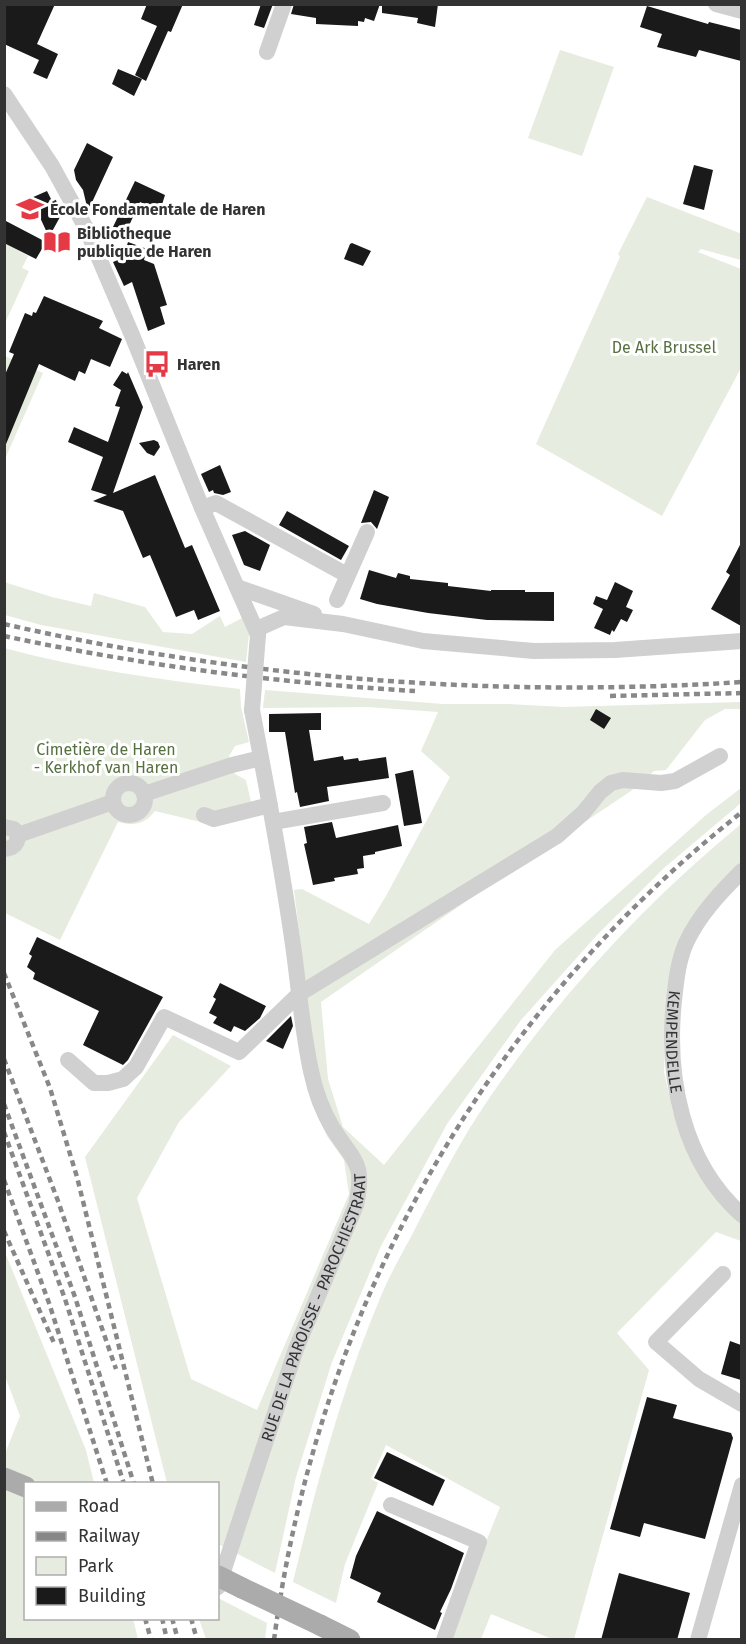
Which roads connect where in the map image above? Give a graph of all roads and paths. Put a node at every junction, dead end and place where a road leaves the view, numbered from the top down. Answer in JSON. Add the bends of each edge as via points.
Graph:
{"nodes":[{"id":1,"x":284,"y":4,"type":"edge"},
{"id":2,"x":716,"y":4,"type":"edge"},
{"id":3,"x":741,"y":11,"type":"edge"},
{"id":4,"x":267,"y":52,"type":"dead end"},
{"id":5,"x":4,"y":94,"type":"edge"},
{"id":6,"x":202,"y":508,"type":"junction"},
{"id":7,"x":367,"y":532,"type":"dead end"},
{"id":8,"x":347,"y":575,"type":"junction"},
{"id":9,"x":237,"y":588,"type":"junction"},
{"id":10,"x":337,"y":600,"type":"dead end"},
{"id":11,"x":343,"y":624,"type":"junction"},
{"id":12,"x":258,"y":632,"type":"junction"},
{"id":13,"x":741,"y":641,"type":"edge"},
{"id":14,"x":720,"y":756,"type":"dead end"},
{"id":15,"x":261,"y":758,"type":"junction"},
{"id":16,"x":383,"y":803,"type":"dead end"},
{"id":17,"x":270,"y":805,"type":"junction"},
{"id":18,"x":204,"y":815,"type":"dead end"},
{"id":19,"x":273,"y":822,"type":"junction"},
{"id":20,"x":11,"y":831,"type":"edge"},
{"id":21,"x":4,"y":849,"type":"edge"},
{"id":22,"x":741,"y":871,"type":"edge"},
{"id":23,"x":299,"y":994,"type":"junction"},
{"id":24,"x":68,"y":1060,"type":"dead end"},
{"id":25,"x":741,"y":1215,"type":"edge"},
{"id":26,"x":723,"y":1274,"type":"dead end"},
{"id":27,"x":741,"y":1404,"type":"edge"},
{"id":28,"x":4,"y":1478,"type":"edge"},
{"id":29,"x":741,"y":1485,"type":"edge"},
{"id":30,"x":24,"y":1486,"type":"edge"},
{"id":31,"x":391,"y":1505,"type":"dead end"},
{"id":32,"x":222,"y":1571,"type":"edge"},
{"id":33,"x":350,"y":1640,"type":"edge"},
{"id":34,"x":444,"y":1640,"type":"edge"},
{"id":35,"x":698,"y":1640,"type":"edge"}],
"edges":[{"from":1,"to":4,"type":"street"},
{"from":2,"to":3,"type":"street"},
{"from":5,"to":6,"type":"street","via":[[52,166],[86,228]]},
{"from":6,"to":8,"type":"street","via":[[216,502]]},
{"from":6,"to":9,"type":"street"},
{"from":7,"to":8,"type":"street"},
{"from":8,"to":10,"type":"street"},
{"from":9,"to":11,"type":"street"},
{"from":9,"to":12,"type":"street"},
{"from":11,"to":12,"type":"street","via":[[284,617]]},
{"from":11,"to":13,"type":"street","via":[[423,640],[534,651]]},
{"from":12,"to":15,"type":"street","name":"RUE DE LA PAROISSE - PAROCHIESTRAAT","bridge":true,"via":[[252,710]]},
{"from":14,"to":23,"type":"street","via":[[675,781],[611,783],[557,836]]},
{"from":15,"to":17,"type":"street","name":"RUE DE LA PAROISSE - PAROCHIESTRAAT"},
{"from":15,"to":20,"type":"street","via":[[144,794],[142,809],[135,814],[119,811],[113,802]]},
{"from":16,"to":19,"type":"street"},
{"from":17,"to":18,"type":"street","via":[[214,819]]},
{"from":17,"to":19,"type":"street","name":"RUE DE LA PAROISSE - PAROCHIESTRAAT"},
{"from":19,"to":23,"type":"street","name":"RUE DE LA PAROISSE - PAROCHIESTRAAT"},
{"from":20,"to":21,"type":"street","via":[[17,844]]},
{"from":22,"to":25,"type":"street","name":"KEMPENDELLE","via":[[716,896],[686,944],[671,1033],[676,1089],[686,1127],[704,1167]]},
{"from":23,"to":24,"type":"street","via":[[239,1052],[164,1017],[136,1067],[123,1079],[94,1083]]},
{"from":23,"to":32,"type":"street","name":"RUE DE LA PAROISSE - PAROCHIESTRAAT","via":[[311,1072],[321,1105],[353,1156],[360,1188],[296,1349]]},
{"from":26,"to":27,"type":"street","via":[[656,1342],[699,1378]]},
{"from":28,"to":30,"type":"main road"},
{"from":29,"to":35,"type":"street"},
{"from":31,"to":34,"type":"street","via":[[479,1542]]},
{"from":32,"to":33,"type":"main road","bridge":true,"via":[[242,1588]]}]}
